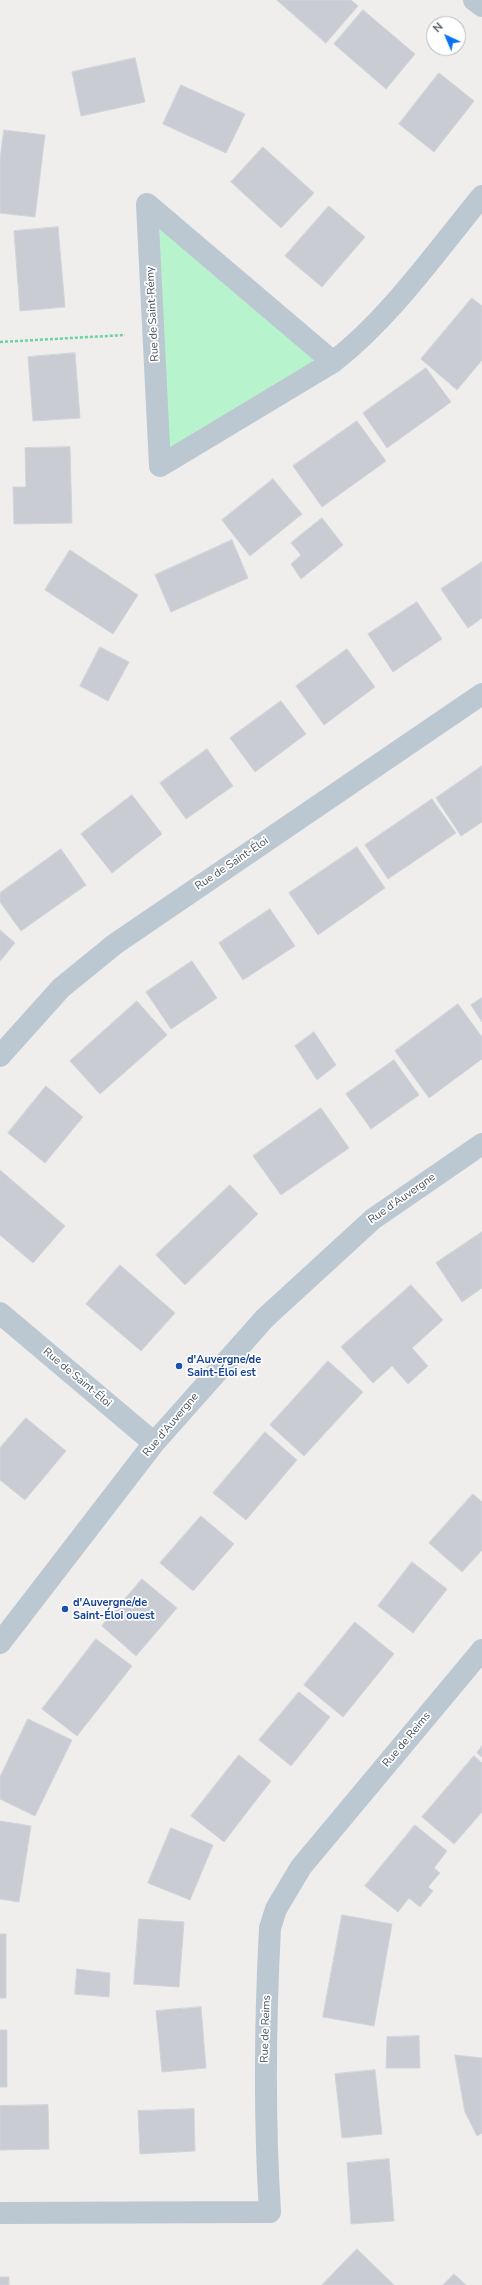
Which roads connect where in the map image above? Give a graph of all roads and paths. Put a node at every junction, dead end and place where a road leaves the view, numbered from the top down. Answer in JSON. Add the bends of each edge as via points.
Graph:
{"nodes":[{"id":1,"x":474,"y":0,"type":"edge"},
{"id":2,"x":482,"y":6,"type":"edge"},
{"id":3,"x":482,"y":196,"type":"edge"},
{"id":4,"x":154,"y":334,"type":"junction"},
{"id":5,"x":0,"y":342,"type":"edge"},
{"id":6,"x":333,"y":362,"type":"junction"},
{"id":7,"x":482,"y":694,"type":"edge"},
{"id":8,"x":0,"y":1056,"type":"edge"},
{"id":9,"x":482,"y":1144,"type":"edge"},
{"id":10,"x":0,"y":1312,"type":"edge"},
{"id":11,"x":154,"y":1444,"type":"junction"},
{"id":12,"x":0,"y":1643,"type":"edge"},
{"id":13,"x":482,"y":1650,"type":"edge"},
{"id":14,"x":0,"y":2213,"type":"edge"}],
"edges":[{"from":1,"to":2,"type":"street"},
{"from":3,"to":6,"type":"street","name":"Rue de Saint-Rémy","via":[[372,330]]},
{"from":4,"to":5,"type":"path"},
{"from":4,"to":6,"type":"street","name":"Rue de Saint-Rémy","via":[[160,466]]},
{"from":4,"to":6,"type":"street","name":"Rue de Saint-Rémy","via":[[147,204]]},
{"from":7,"to":8,"type":"street","name":"Rue de Saint-Éloi","via":[[115,944],[61,988]]},
{"from":9,"to":11,"type":"street","name":"Rue d'Auvergne","via":[[373,1219],[301,1283],[265,1318]]},
{"from":10,"to":11,"type":"street","name":"Rue de Saint-Éloi"},
{"from":11,"to":12,"type":"street","name":"Rue d'Auvergne"},
{"from":13,"to":14,"type":"street","name":"Rue de Reims","via":[[301,1867],[276,1909],[270,1928],[265,2052],[265,2133],[270,2212]]}]}
